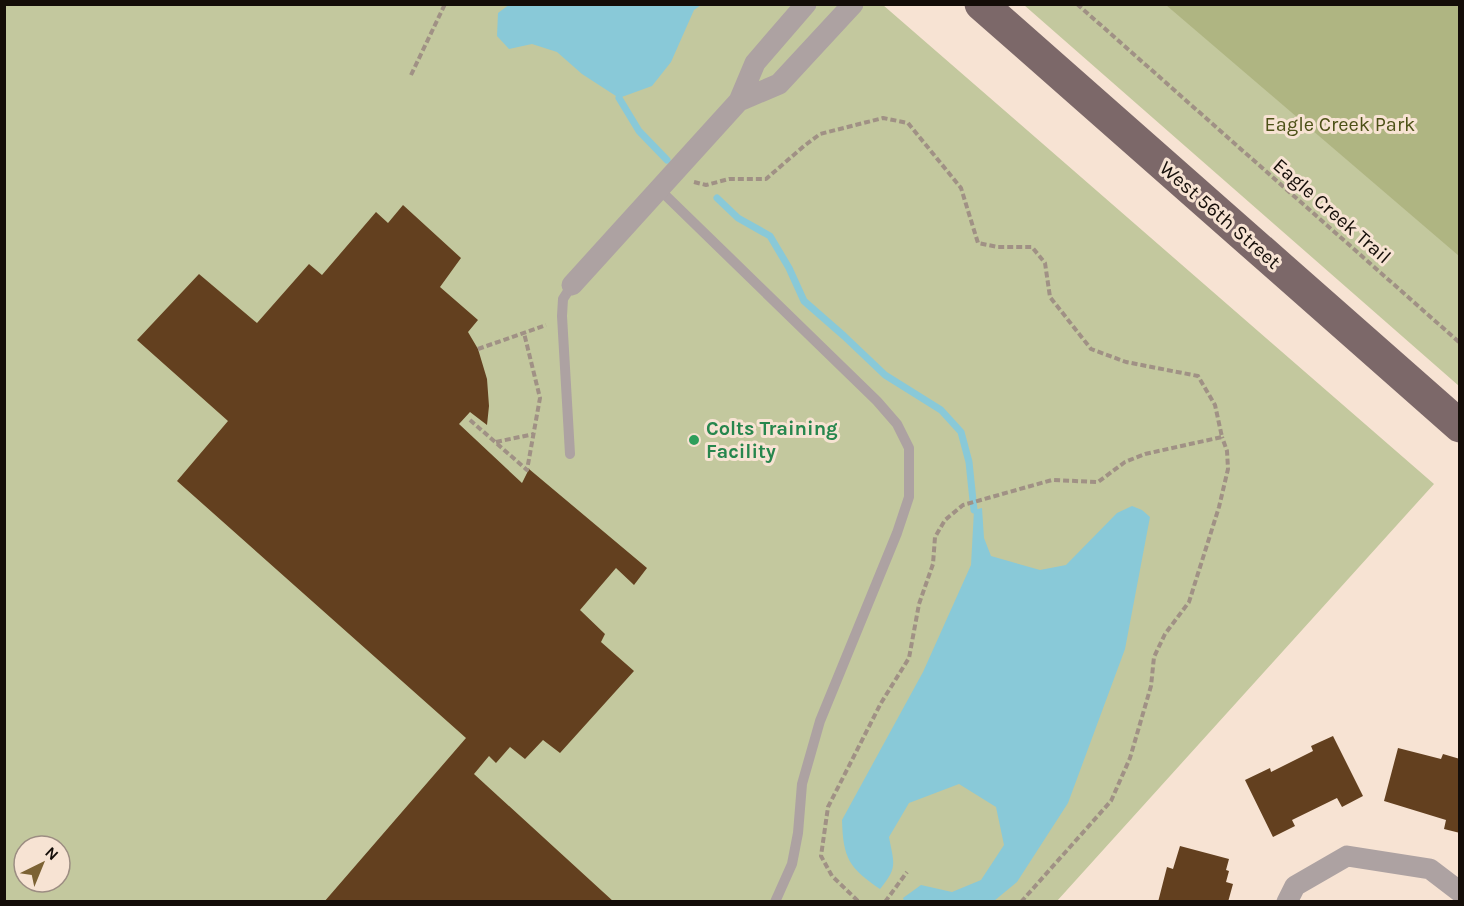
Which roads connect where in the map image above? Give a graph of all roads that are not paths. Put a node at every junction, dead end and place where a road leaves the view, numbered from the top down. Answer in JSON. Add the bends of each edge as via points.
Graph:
{"nodes":[{"id":1,"x":806,"y":4,"type":"edge"},
{"id":2,"x":853,"y":4,"type":"edge"},
{"id":3,"x":981,"y":4,"type":"edge"},
{"id":4,"x":739,"y":101,"type":"junction"},
{"id":5,"x":664,"y":183,"type":"junction"},
{"id":6,"x":572,"y":285,"type":"joint"},
{"id":7,"x":1460,"y":426,"type":"edge"},
{"id":8,"x":570,"y":454,"type":"dead end"},
{"id":9,"x":1460,"y":892,"type":"edge"},
{"id":10,"x":775,"y":902,"type":"edge"},
{"id":11,"x":1287,"y":902,"type":"edge"}],
"edges":[{"from":1,"to":4,"type":"street","via":[[755,63]]},
{"from":2,"to":4,"type":"street","via":[[779,84]]},
{"from":3,"to":7,"type":"main road","name":"West 56th Street"},
{"from":4,"to":5,"type":"street"},
{"from":5,"to":6,"type":"street"},
{"from":5,"to":10,"type":"lane","via":[[877,401],[897,424],[909,448],[909,497],[820,721],[802,784],[792,864]]},
{"from":6,"to":8,"type":"lane","via":[[564,299],[562,316]]},
{"from":9,"to":11,"type":"street","via":[[1430,869],[1347,856],[1295,886]]}]}
